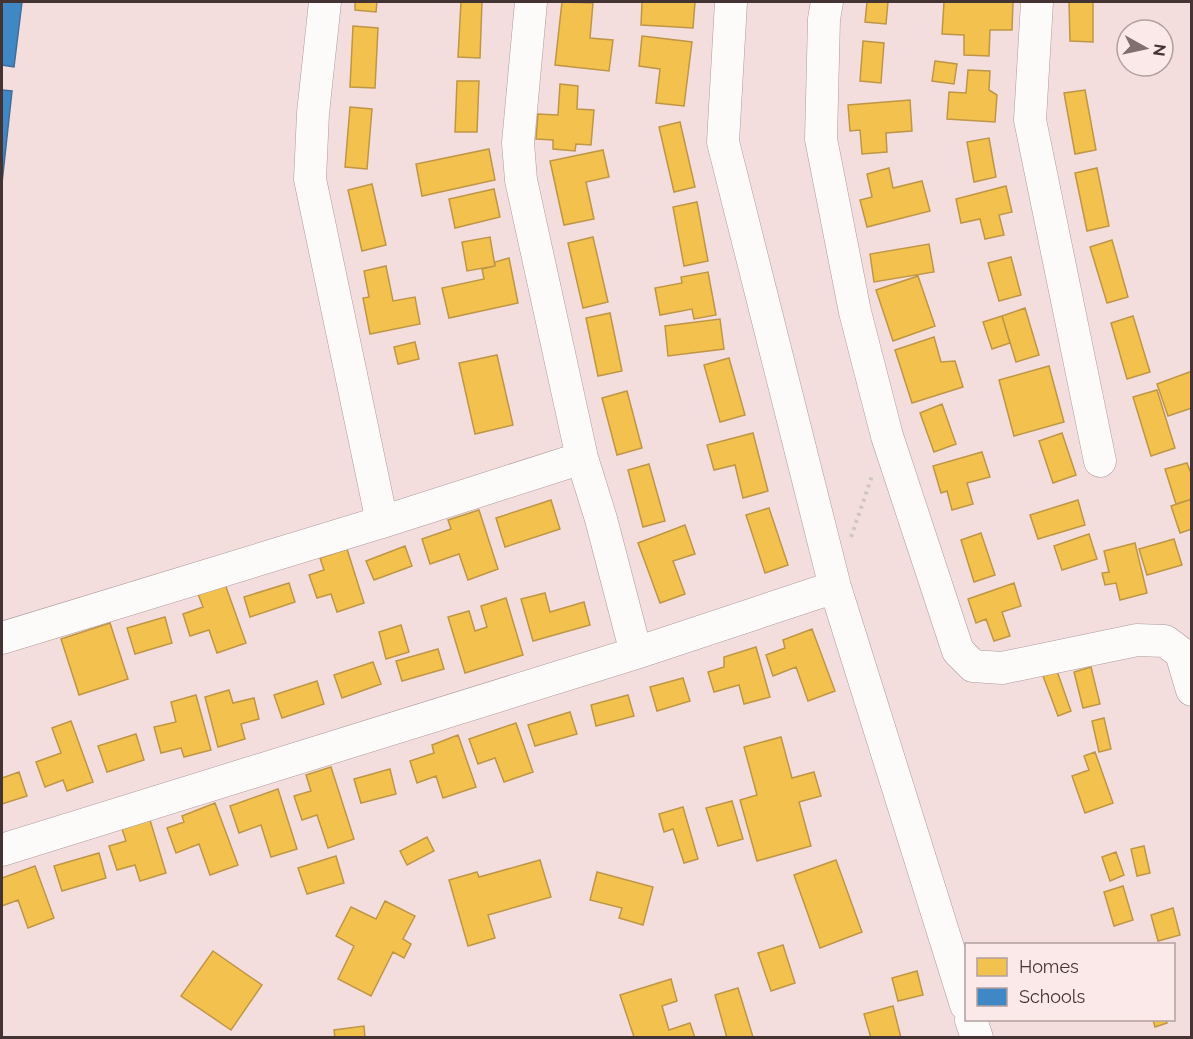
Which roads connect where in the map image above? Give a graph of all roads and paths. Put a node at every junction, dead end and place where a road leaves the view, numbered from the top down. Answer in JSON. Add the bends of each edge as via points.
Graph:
{"nodes":[{"id":1,"x":325,"y":2,"type":"edge"},
{"id":2,"x":531,"y":2,"type":"edge"},
{"id":3,"x":731,"y":2,"type":"edge"},
{"id":4,"x":827,"y":2,"type":"edge"},
{"id":5,"x":1037,"y":2,"type":"edge"},
{"id":6,"x":887,"y":436,"type":"junction"},
{"id":7,"x":582,"y":458,"type":"junction"},
{"id":8,"x":1100,"y":460,"type":"dead end"},
{"id":9,"x":382,"y":522,"type":"junction"},
{"id":10,"x":848,"y":546,"type":"dead end"},
{"id":11,"x":835,"y":587,"type":"junction"},
{"id":12,"x":2,"y":638,"type":"edge"},
{"id":13,"x":636,"y":653,"type":"junction"},
{"id":14,"x":1191,"y":690,"type":"edge"},
{"id":15,"x":2,"y":850,"type":"edge"},
{"id":16,"x":965,"y":1002,"type":"edge"},
{"id":17,"x":971,"y":1021,"type":"edge"},
{"id":18,"x":977,"y":1038,"type":"edge"}],
"edges":[{"from":1,"to":9,"type":"street","via":[[310,179]]},
{"from":2,"to":7,"type":"street","via":[[518,143],[521,180]]},
{"from":3,"to":11,"type":"street","via":[[723,142]]},
{"from":4,"to":6,"type":"street","via":[[822,139],[855,312]]},
{"from":5,"to":8,"type":"street","via":[[1030,120]]},
{"from":6,"to":10,"type":"path"},
{"from":6,"to":14,"type":"street","via":[[957,651],[973,666],[1002,668],[1137,640],[1165,641],[1180,653]]},
{"from":7,"to":9,"type":"street"},
{"from":7,"to":13,"type":"street"},
{"from":9,"to":12,"type":"street"},
{"from":11,"to":13,"type":"street"},
{"from":11,"to":16,"type":"street"},
{"from":13,"to":15,"type":"street"},
{"from":17,"to":18,"type":"street"}]}
